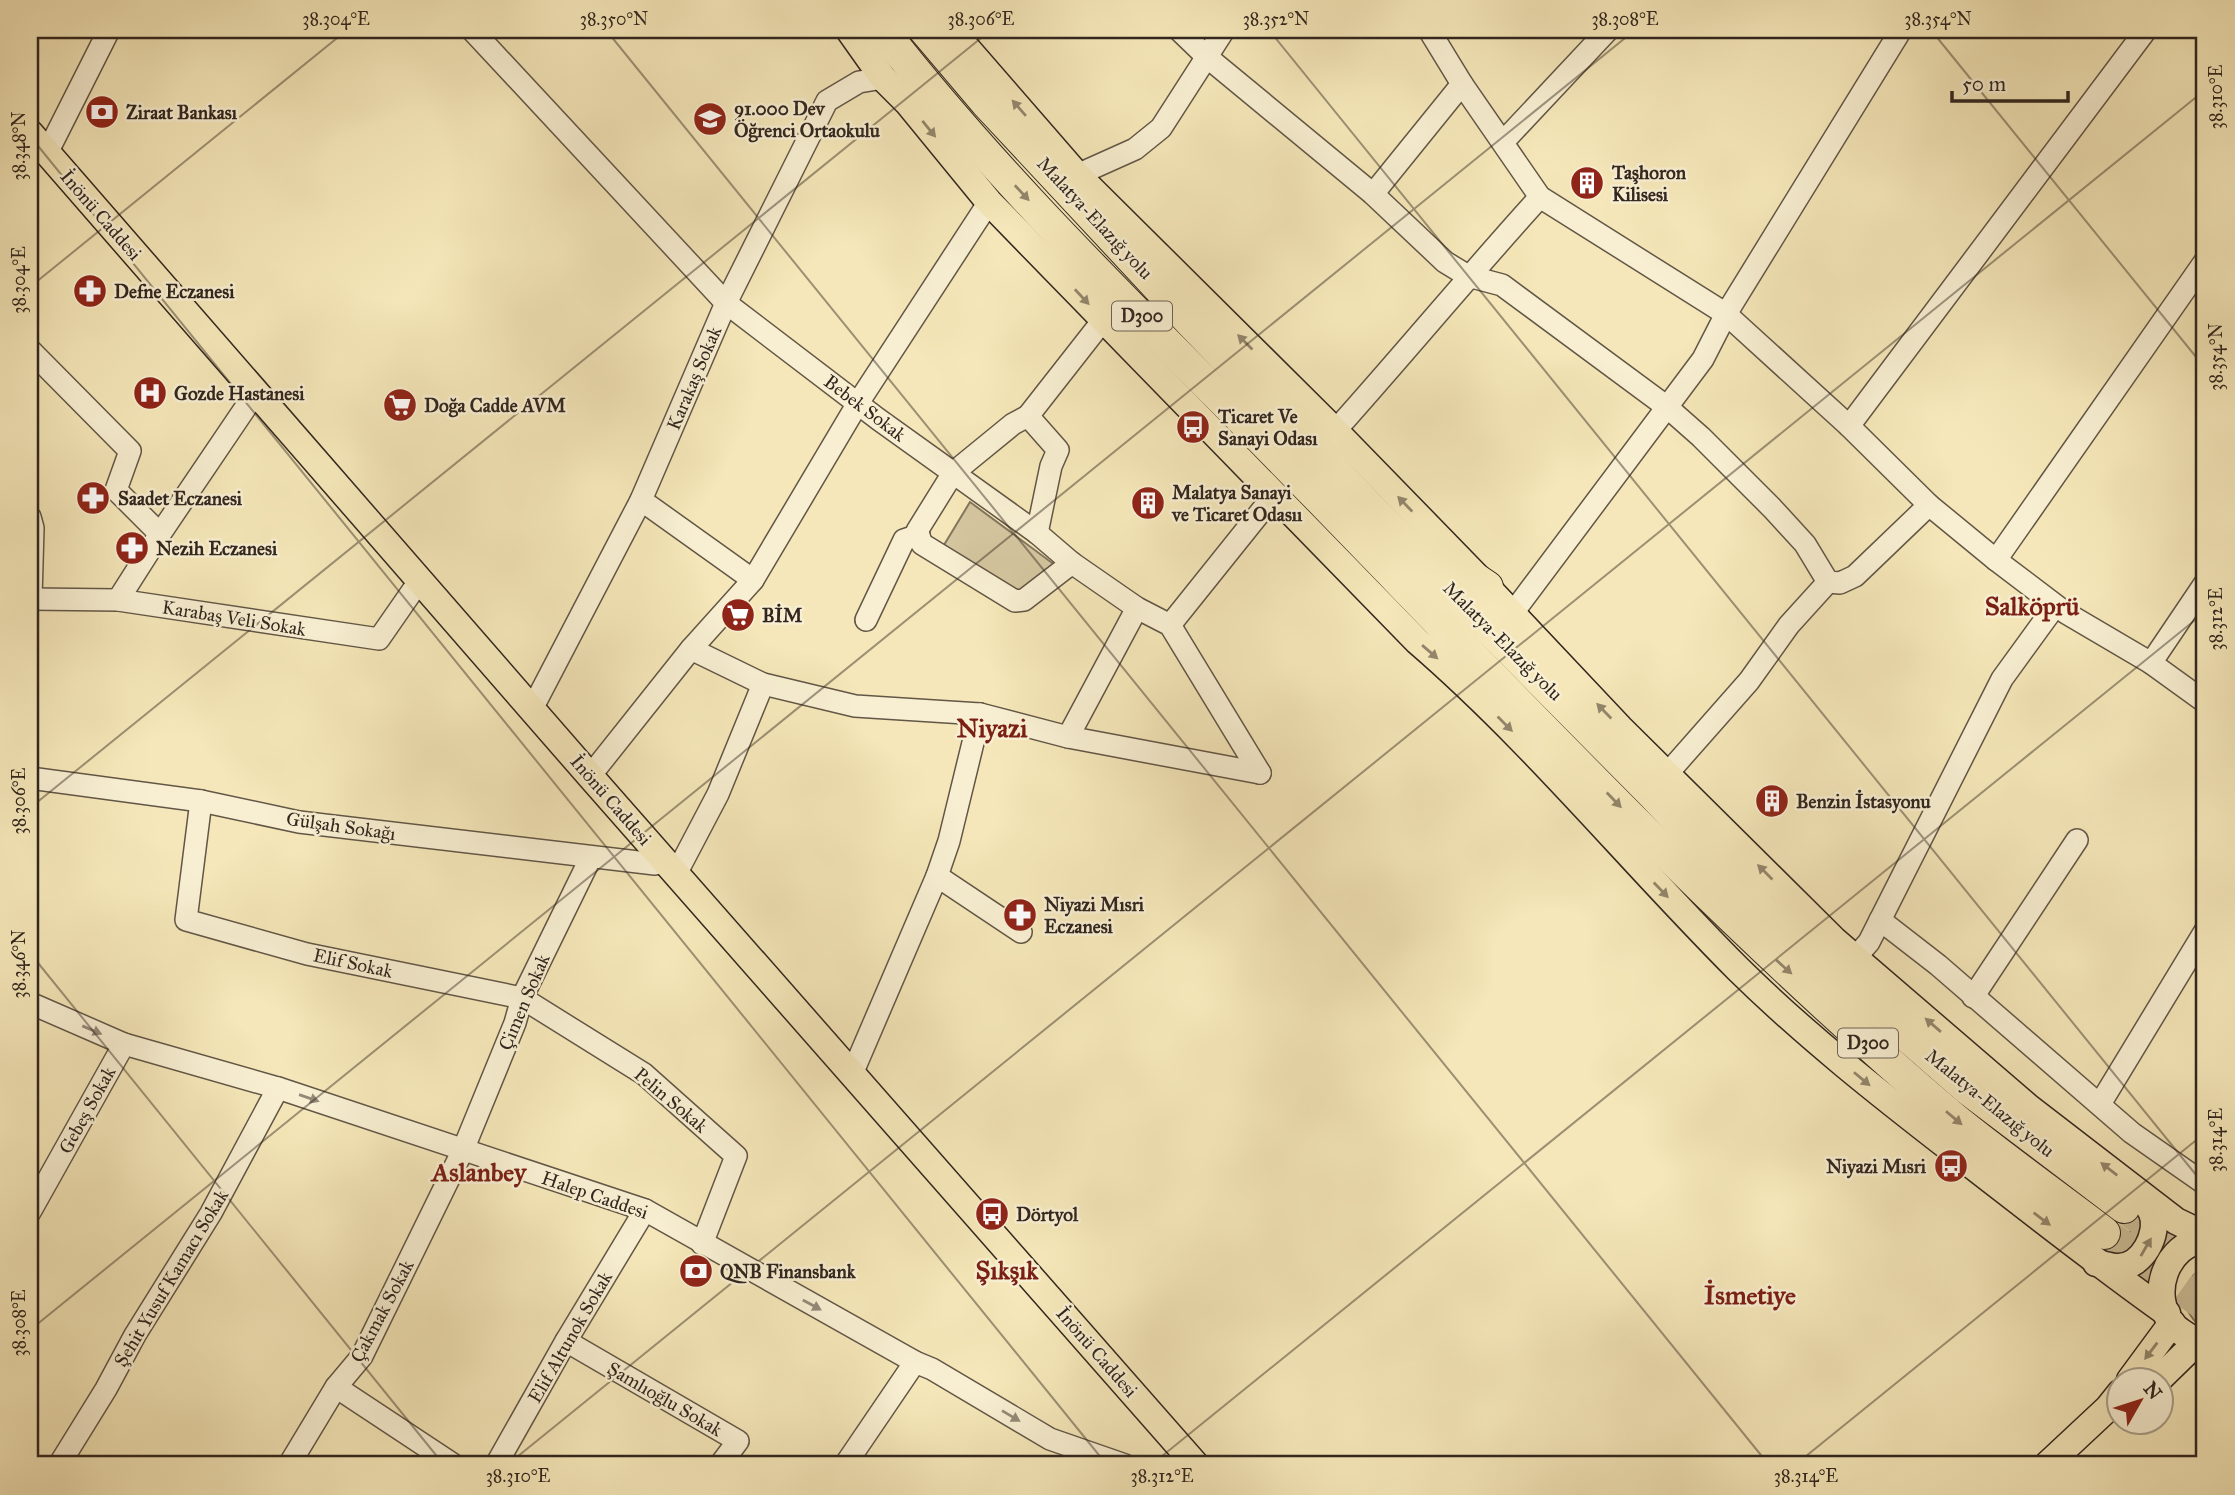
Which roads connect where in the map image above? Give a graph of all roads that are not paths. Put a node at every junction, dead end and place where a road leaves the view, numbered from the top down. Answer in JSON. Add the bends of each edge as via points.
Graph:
{"nodes":[{"id":1,"x":109,"y":30,"type":"edge"},
{"id":2,"x":472,"y":30,"type":"edge"},
{"id":3,"x":849,"y":30,"type":"edge"},
{"id":4,"x":882,"y":30,"type":"edge"},
{"id":5,"x":925,"y":30,"type":"edge"},
{"id":6,"x":951,"y":30,"type":"edge"},
{"id":7,"x":1179,"y":30,"type":"edge"},
{"id":8,"x":1224,"y":30,"type":"edge"},
{"id":9,"x":1429,"y":30,"type":"edge"},
{"id":10,"x":1608,"y":30,"type":"edge"},
{"id":11,"x":1901,"y":30,"type":"edge"},
{"id":12,"x":2146,"y":30,"type":"edge"},
{"id":13,"x":1207,"y":57,"type":"junction"},
{"id":14,"x":883,"y":78,"type":"junction"},
{"id":15,"x":1462,"y":84,"type":"junction"},
{"id":16,"x":30,"y":133,"type":"edge"},
{"id":17,"x":1503,"y":142,"type":"junction"},
{"id":18,"x":38,"y":150,"type":"edge"},
{"id":19,"x":1077,"y":175,"type":"junction"},
{"id":20,"x":1373,"y":194,"type":"junction"},
{"id":21,"x":1540,"y":197,"type":"junction"},
{"id":22,"x":989,"y":202,"type":"junction"},
{"id":23,"x":2205,"y":261,"type":"edge"},
{"id":24,"x":1468,"y":276,"type":"junction"},
{"id":25,"x":726,"y":303,"type":"junction"},
{"id":26,"x":1726,"y":314,"type":"junction"},
{"id":27,"x":1104,"y":319,"type":"junction"},
{"id":28,"x":30,"y":349,"type":"edge"},
{"id":29,"x":858,"y":403,"type":"junction"},
{"id":30,"x":247,"y":404,"type":"junction"},
{"id":31,"x":1667,"y":407,"type":"junction"},
{"id":32,"x":1028,"y":416,"type":"junction"},
{"id":33,"x":1849,"y":426,"type":"junction"},
{"id":34,"x":1335,"y":431,"type":"junction"},
{"id":35,"x":953,"y":473,"type":"junction"},
{"id":36,"x":1275,"y":494,"type":"junction"},
{"id":37,"x":641,"y":500,"type":"junction"},
{"id":38,"x":1367,"y":505,"type":"junction"},
{"id":39,"x":1929,"y":505,"type":"junction"},
{"id":40,"x":30,"y":517,"type":"edge"},
{"id":41,"x":1037,"y":533,"type":"junction"},
{"id":42,"x":160,"y":534,"type":"junction"},
{"id":43,"x":919,"y":535,"type":"junction"},
{"id":44,"x":1314,"y":535,"type":"junction"},
{"id":45,"x":1996,"y":561,"type":"junction"},
{"id":46,"x":1072,"y":562,"type":"junction"},
{"id":47,"x":753,"y":580,"type":"junction"},
{"id":48,"x":1828,"y":582,"type":"junction"},
{"id":49,"x":2205,"y":583,"type":"edge"},
{"id":50,"x":1488,"y":587,"type":"junction"},
{"id":51,"x":413,"y":590,"type":"junction"},
{"id":52,"x":30,"y":599,"type":"edge"},
{"id":53,"x":118,"y":600,"type":"junction"},
{"id":54,"x":2055,"y":606,"type":"junction"},
{"id":55,"x":1137,"y":608,"type":"junction"},
{"id":56,"x":1512,"y":614,"type":"junction"},
{"id":57,"x":866,"y":620,"type":"dead end"},
{"id":58,"x":1441,"y":624,"type":"junction"},
{"id":59,"x":1170,"y":625,"type":"junction"},
{"id":60,"x":691,"y":649,"type":"junction"},
{"id":61,"x":2151,"y":663,"type":"junction"},
{"id":62,"x":763,"y":684,"type":"junction"},
{"id":63,"x":2205,"y":702,"type":"edge"},
{"id":64,"x":532,"y":709,"type":"junction"},
{"id":65,"x":980,"y":714,"type":"junction"},
{"id":66,"x":1068,"y":737,"type":"junction"},
{"id":67,"x":1667,"y":774,"type":"junction"},
{"id":68,"x":590,"y":776,"type":"junction"},
{"id":69,"x":30,"y":778,"type":"edge"},
{"id":70,"x":201,"y":801,"type":"junction"},
{"id":71,"x":2077,"y":840,"type":"dead end"},
{"id":72,"x":591,"y":857,"type":"junction"},
{"id":73,"x":665,"y":869,"type":"junction"},
{"id":74,"x":937,"y":876,"type":"junction"},
{"id":75,"x":1880,"y":920,"type":"junction"},
{"id":76,"x":2205,"y":931,"type":"edge"},
{"id":77,"x":1021,"y":932,"type":"dead end"},
{"id":78,"x":1855,"y":958,"type":"junction"},
{"id":79,"x":1973,"y":997,"type":"junction"},
{"id":80,"x":522,"y":998,"type":"junction"},
{"id":81,"x":30,"y":1003,"type":"edge"},
{"id":82,"x":124,"y":1044,"type":"junction"},
{"id":83,"x":852,"y":1074,"type":"junction"},
{"id":84,"x":278,"y":1088,"type":"junction"},
{"id":85,"x":2100,"y":1104,"type":"junction"},
{"id":86,"x":463,"y":1150,"type":"junction"},
{"id":87,"x":2205,"y":1184,"type":"edge"},
{"id":88,"x":2132,"y":1201,"type":"junction"},
{"id":89,"x":645,"y":1210,"type":"junction"},
{"id":90,"x":30,"y":1212,"type":"edge"},
{"id":91,"x":2205,"y":1237,"type":"edge"},
{"id":92,"x":702,"y":1244,"type":"junction"},
{"id":93,"x":2100,"y":1248,"type":"junction"},
{"id":94,"x":2169,"y":1318,"type":"junction"},
{"id":95,"x":566,"y":1341,"type":"junction"},
{"id":96,"x":2203,"y":1344,"type":"edge"},
{"id":97,"x":915,"y":1362,"type":"junction"},
{"id":98,"x":2139,"y":1366,"type":"edge"},
{"id":99,"x":2176,"y":1366,"type":"edge"},
{"id":100,"x":336,"y":1387,"type":"junction"},
{"id":101,"x":2106,"y":1410,"type":"edge"},
{"id":102,"x":2106,"y":1432,"type":"edge"},
{"id":103,"x":60,"y":1465,"type":"edge"},
{"id":104,"x":289,"y":1465,"type":"edge"},
{"id":105,"x":454,"y":1465,"type":"edge"},
{"id":106,"x":496,"y":1465,"type":"edge"},
{"id":107,"x":720,"y":1465,"type":"edge"},
{"id":108,"x":845,"y":1465,"type":"edge"},
{"id":109,"x":1125,"y":1465,"type":"edge"},
{"id":110,"x":1181,"y":1465,"type":"edge"},
{"id":111,"x":1196,"y":1465,"type":"edge"},
{"id":112,"x":2047,"y":1465,"type":"edge"},
{"id":113,"x":2070,"y":1465,"type":"edge"}],
"edges":[{"from":1,"to":18,"type":"street"},
{"from":2,"to":25,"type":"street","name":"Bebek Sokak"},
{"from":3,"to":14,"type":"main road"},
{"from":4,"to":58,"type":"highway","number":"D300","one_way":true,"via":[[1021,192]]},
{"from":5,"to":38,"type":"highway","name":"Malatya-Elazığ yolu","number":"D300","via":[[986,102]]},
{"from":19,"to":6,"type":"main road","one_way":true},
{"from":7,"to":13,"type":"street"},
{"from":8,"to":13,"type":"street"},
{"from":9,"to":15,"type":"street"},
{"from":10,"to":17,"type":"street"},
{"from":11,"to":26,"type":"street"},
{"from":12,"to":33,"type":"street"},
{"from":13,"to":19,"type":"street","via":[[1161,128],[1135,149]]},
{"from":13,"to":20,"type":"street"},
{"from":14,"to":22,"type":"main road","one_way":true},
{"from":14,"to":25,"type":"street","name":"Karakaş Sokak","via":[[859,82],[827,101]]},
{"from":15,"to":17,"type":"street"},
{"from":15,"to":20,"type":"street"},
{"from":16,"to":18,"type":"main road","name":"İnönü Caddesi"},
{"from":17,"to":21,"type":"street"},
{"from":18,"to":30,"type":"main road","name":"İnönü Caddesi"},
{"from":18,"to":64,"type":"main road","name":"İnönü Caddesi"},
{"from":34,"to":19,"type":"main road","one_way":true},
{"from":20,"to":24,"type":"street","via":[[1445,262]]},
{"from":21,"to":24,"type":"street"},
{"from":21,"to":26,"type":"street"},
{"from":22,"to":27,"type":"main road","one_way":true},
{"from":22,"to":29,"type":"street"},
{"from":23,"to":45,"type":"street"},
{"from":24,"to":31,"type":"street","via":[[1502,285]]},
{"from":24,"to":34,"type":"street"},
{"from":25,"to":29,"type":"street","name":"Bebek Sokak"},
{"from":25,"to":37,"type":"street","name":"Karakaş Sokak"},
{"from":26,"to":31,"type":"street","via":[[1703,359]]},
{"from":26,"to":33,"type":"street"},
{"from":27,"to":32,"type":"street"},
{"from":27,"to":36,"type":"main road"},
{"from":28,"to":42,"type":"street","via":[[130,451],[116,490]]},
{"from":29,"to":35,"type":"street","name":"Bebek Sokak"},
{"from":29,"to":47,"type":"street"},
{"from":30,"to":42,"type":"street"},
{"from":30,"to":51,"type":"main road","name":"İnönü Caddesi"},
{"from":31,"to":48,"type":"street","via":[[1772,508],[1805,544]]},
{"from":31,"to":56,"type":"street"},
{"from":32,"to":35,"type":"street"},
{"from":32,"to":41,"type":"street","via":[[1058,450]]},
{"from":33,"to":39,"type":"street"},
{"from":50,"to":34,"type":"main road","one_way":true},
{"from":35,"to":41,"type":"street","name":"Bebek Sokak"},
{"from":35,"to":43,"type":"street","via":[[917,531]]},
{"from":36,"to":44,"type":"main road"},
{"from":36,"to":59,"type":"street"},
{"from":37,"to":47,"type":"street"},
{"from":37,"to":64,"type":"street","name":"Karakaş Sokak"},
{"from":38,"to":50,"type":"highway"},
{"from":38,"to":88,"type":"highway","name":"Malatya-Elazığ yolu","number":"D300","via":[[1763,911],[1967,1088]]},
{"from":39,"to":45,"type":"street"},
{"from":39,"to":48,"type":"street","via":[[1855,576],[1840,583]]},
{"from":40,"to":52,"type":"street"},
{"from":41,"to":46,"type":"street","name":"Bebek Sokak"},
{"from":42,"to":53,"type":"street"},
{"from":43,"to":46,"type":"street","via":[[922,544],[1015,601],[1024,600]]},
{"from":43,"to":57,"type":"street","via":[[904,540]]},
{"from":44,"to":58,"type":"main road","via":[[1338,542],[1411,614]]},
{"from":44,"to":93,"type":"main road","one_way":true,"via":[[1560,780],[1739,970],[1805,1031],[1873,1088]]},
{"from":45,"to":54,"type":"street"},
{"from":46,"to":55,"type":"street","name":"Bebek Sokak"},
{"from":47,"to":60,"type":"street"},
{"from":48,"to":67,"type":"street"},
{"from":49,"to":61,"type":"street"},
{"from":50,"to":56,"type":"main road"},
{"from":51,"to":53,"type":"street","name":"Karabaş Veli Sokak","via":[[379,639]]},
{"from":51,"to":73,"type":"main road","name":"İnönü Caddesi"},
{"from":52,"to":53,"type":"street","name":"Karabaş Veli Sokak"},
{"from":54,"to":61,"type":"street"},
{"from":54,"to":75,"type":"street","via":[[2001,679]]},
{"from":55,"to":59,"type":"street","name":"Bebek Sokak"},
{"from":55,"to":66,"type":"street"},
{"from":67,"to":56,"type":"main road","one_way":true},
{"from":58,"to":93,"type":"highway","number":"D300","one_way":true,"via":[[1764,949]]},
{"from":59,"to":66,"type":"street","via":[[1260,773]]},
{"from":60,"to":62,"type":"street"},
{"from":60,"to":68,"type":"street"},
{"from":61,"to":63,"type":"street"},
{"from":62,"to":65,"type":"street","via":[[855,706]]},
{"from":62,"to":73,"type":"street","via":[[718,794]]},
{"from":64,"to":68,"type":"main road","name":"İnönü Caddesi"},
{"from":65,"to":66,"type":"street"},
{"from":65,"to":74,"type":"street"},
{"from":78,"to":67,"type":"main road","one_way":true},
{"from":68,"to":73,"type":"main road","name":"İnönü Caddesi"},
{"from":69,"to":70,"type":"street","name":"Gülşah Sokağı"},
{"from":70,"to":72,"type":"street","name":"Gülşah Sokağı","via":[[299,822]]},
{"from":70,"to":80,"type":"street","name":"Elif Sokak","via":[[186,920],[307,954]]},
{"from":71,"to":79,"type":"street"},
{"from":72,"to":73,"type":"street","name":"Gülşah Sokağı"},
{"from":72,"to":80,"type":"street","name":"Çimen Sokak"},
{"from":73,"to":83,"type":"main road","name":"İnönü Caddesi"},
{"from":73,"to":110,"type":"main road","name":"İnönü Caddesi"},
{"from":74,"to":77,"type":"street"},
{"from":74,"to":83,"type":"street"},
{"from":75,"to":78,"type":"street"},
{"from":75,"to":79,"type":"street"},
{"from":76,"to":85,"type":"street"},
{"from":88,"to":78,"type":"main road","one_way":true},
{"from":79,"to":85,"type":"street"},
{"from":80,"to":86,"type":"street","name":"Çimen Sokak"},
{"from":80,"to":92,"type":"street","name":"Pelin Sokak","via":[[644,1074],[736,1156]]},
{"from":81,"to":82,"type":"street","name":"Halep Caddesi","one_way":true},
{"from":82,"to":84,"type":"street","name":"Halep Caddesi"},
{"from":82,"to":90,"type":"street","name":"Gebeş Sokak"},
{"from":83,"to":111,"type":"main road","name":"İnönü Caddesi"},
{"from":84,"to":86,"type":"street","name":"Halep Caddesi","one_way":true},
{"from":84,"to":103,"type":"street","name":"Şehit Yusuf Kamacı Sokak","via":[[211,1213]]},
{"from":85,"to":87,"type":"street","via":[[2132,1133]]},
{"from":86,"to":89,"type":"street","name":"Halep Caddesi"},
{"from":86,"to":100,"type":"street","name":"Çakmak Sokak","via":[[362,1356]]},
{"from":88,"to":91,"type":"main road"},
{"from":93,"to":88,"type":"main road","one_way":true,"via":[[2119,1267],[2132,1264],[2145,1253],[2153,1214]]},
{"from":89,"to":92,"type":"street","name":"Halep Caddesi"},
{"from":89,"to":95,"type":"street","name":"Elif Altunok Sokak"},
{"from":91,"to":94,"type":"main road","via":[[2181,1249],[2168,1266],[2161,1291]]},
{"from":92,"to":97,"type":"street","name":"Halep Caddesi","one_way":true},
{"from":93,"to":94,"type":"main road"},
{"from":94,"to":96,"type":"main road","via":[[2184,1335]]},
{"from":94,"to":98,"type":"main road","one_way":true},
{"from":95,"to":106,"type":"street","name":"Elif Altunok Sokak"},
{"from":95,"to":107,"type":"street","name":"Şamlıoğlu Sokak","via":[[738,1441]]},
{"from":96,"to":99,"type":"main road"},
{"from":97,"to":108,"type":"street"},
{"from":97,"to":109,"type":"street","name":"Halep Caddesi","one_way":true,"via":[[1050,1439]]},
{"from":100,"to":104,"type":"street","name":"Çakmak Sokak"},
{"from":100,"to":105,"type":"street"},
{"from":101,"to":112,"type":"main road"},
{"from":102,"to":113,"type":"main road"}]}
